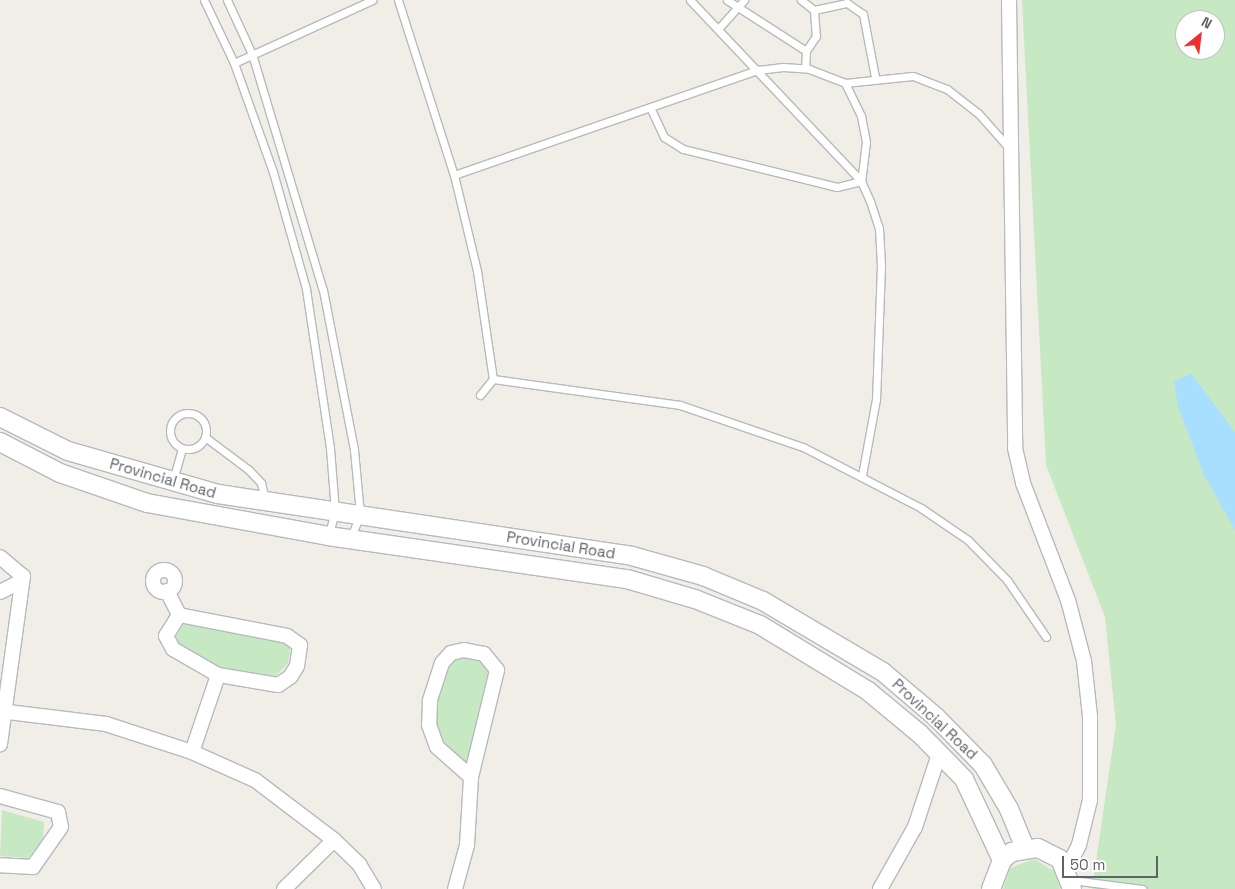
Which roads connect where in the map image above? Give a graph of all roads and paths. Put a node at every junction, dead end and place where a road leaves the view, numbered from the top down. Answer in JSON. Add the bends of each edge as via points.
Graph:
{"nodes":[{"id":1,"x":204,"y":0,"type":"edge"},
{"id":2,"x":227,"y":0,"type":"edge"},
{"id":3,"x":372,"y":0,"type":"edge"},
{"id":4,"x":398,"y":0,"type":"edge"},
{"id":5,"x":690,"y":0,"type":"edge"},
{"id":6,"x":727,"y":0,"type":"edge"},
{"id":7,"x":744,"y":0,"type":"edge"},
{"id":8,"x":801,"y":0,"type":"edge"},
{"id":9,"x":1009,"y":0,"type":"edge"},
{"id":10,"x":739,"y":8,"type":"junction"},
{"id":11,"x":814,"y":10,"type":"junction"},
{"id":12,"x":718,"y":29,"type":"junction"},
{"id":13,"x":806,"y":51,"type":"junction"},
{"id":14,"x":252,"y":54,"type":"junction"},
{"id":15,"x":234,"y":63,"type":"junction"},
{"id":16,"x":804,"y":68,"type":"junction"},
{"id":17,"x":758,"y":70,"type":"junction"},
{"id":18,"x":875,"y":78,"type":"junction"},
{"id":19,"x":845,"y":84,"type":"junction"},
{"id":20,"x":651,"y":110,"type":"junction"},
{"id":21,"x":1010,"y":149,"type":"junction"},
{"id":22,"x":454,"y":175,"type":"junction"},
{"id":23,"x":861,"y":180,"type":"junction"},
{"id":24,"x":493,"y":379,"type":"junction"},
{"id":25,"x":480,"y":395,"type":"dead end"},
{"id":26,"x":0,"y":417,"type":"edge"},
{"id":27,"x":205,"y":437,"type":"junction"},
{"id":28,"x":0,"y":442,"type":"edge"},
{"id":29,"x":182,"y":448,"type":"junction"},
{"id":30,"x":862,"y":475,"type":"junction"},
{"id":31,"x":172,"y":482,"type":"junction"},
{"id":32,"x":266,"y":501,"type":"junction"},
{"id":33,"x":334,"y":512,"type":"junction"},
{"id":34,"x":360,"y":514,"type":"junction"},
{"id":35,"x":328,"y":536,"type":"junction"},
{"id":36,"x":351,"y":538,"type":"junction"},
{"id":37,"x":0,"y":557,"type":"edge"},
{"id":38,"x":22,"y":582,"type":"junction"},
{"id":39,"x":167,"y":591,"type":"dead end"},
{"id":40,"x":0,"y":592,"type":"edge"},
{"id":41,"x":747,"y":594,"type":"junction"},
{"id":42,"x":179,"y":615,"type":"junction"},
{"id":43,"x":739,"y":616,"type":"junction"},
{"id":44,"x":1046,"y":637,"type":"dead end"},
{"id":45,"x":218,"y":675,"type":"junction"},
{"id":46,"x":2,"y":711,"type":"edge"},
{"id":47,"x":0,"y":744,"type":"edge"},
{"id":48,"x":192,"y":752,"type":"junction"},
{"id":49,"x":939,"y":754,"type":"junction"},
{"id":50,"x":470,"y":777,"type":"junction"},
{"id":51,"x":0,"y":796,"type":"edge"},
{"id":52,"x":334,"y":840,"type":"junction"},
{"id":53,"x":1025,"y":848,"type":"junction"},
{"id":54,"x":1002,"y":860,"type":"junction"},
{"id":55,"x":0,"y":865,"type":"edge"},
{"id":56,"x":1070,"y":880,"type":"edge"},
{"id":57,"x":284,"y":889,"type":"edge"},
{"id":58,"x":374,"y":889,"type":"edge"},
{"id":59,"x":455,"y":889,"type":"edge"},
{"id":60,"x":880,"y":889,"type":"edge"},
{"id":61,"x":991,"y":889,"type":"edge"},
{"id":62,"x":1142,"y":889,"type":"edge"}],
"edges":[{"from":1,"to":15,"type":"lane"},
{"from":2,"to":14,"type":"lane"},
{"from":3,"to":14,"type":"lane"},
{"from":4,"to":22,"type":"lane"},
{"from":5,"to":12,"type":"lane"},
{"from":6,"to":10,"type":"lane"},
{"from":7,"to":10,"type":"lane"},
{"from":8,"to":11,"type":"lane"},
{"from":9,"to":21,"type":"street"},
{"from":10,"to":12,"type":"lane"},
{"from":10,"to":13,"type":"lane"},
{"from":11,"to":13,"type":"lane","via":[[816,36]]},
{"from":11,"to":18,"type":"lane","via":[[847,3],[863,14]]},
{"from":12,"to":17,"type":"lane"},
{"from":13,"to":16,"type":"lane"},
{"from":14,"to":15,"type":"lane"},
{"from":14,"to":34,"type":"lane","via":[[323,290],[354,450]]},
{"from":15,"to":33,"type":"lane","via":[[273,172],[306,290]]},
{"from":16,"to":17,"type":"lane"},
{"from":16,"to":19,"type":"lane"},
{"from":17,"to":20,"type":"lane"},
{"from":17,"to":23,"type":"lane"},
{"from":18,"to":19,"type":"lane"},
{"from":18,"to":21,"type":"lane","via":[[913,76],[947,89],[978,113]]},
{"from":19,"to":23,"type":"lane","via":[[861,116],[866,142]]},
{"from":20,"to":22,"type":"lane"},
{"from":20,"to":23,"type":"lane","via":[[664,137],[683,149],[836,187]]},
{"from":21,"to":56,"type":"street","via":[[1016,448],[1023,482],[1068,600],[1084,661],[1090,716],[1090,800]]},
{"from":22,"to":24,"type":"lane","via":[[477,271]]},
{"from":23,"to":30,"type":"lane","via":[[879,228],[881,265],[876,399]]},
{"from":24,"to":25,"type":"lane"},
{"from":24,"to":30,"type":"lane","via":[[680,405],[803,447]]},
{"from":26,"to":31,"type":"street","name":"Provincial Road","via":[[68,451]]},
{"from":27,"to":29,"type":"lane","via":[[193,448]]},
{"from":27,"to":29,"type":"lane","via":[[206,425],[199,416],[181,414],[172,422],[170,434]]},
{"from":27,"to":32,"type":"lane","via":[[249,470],[261,483]]},
{"from":28,"to":35,"type":"street","name":"Provincial Road","via":[[60,473],[147,503]]},
{"from":29,"to":31,"type":"lane"},
{"from":30,"to":44,"type":"lane","via":[[968,540],[1006,580]]},
{"from":31,"to":32,"type":"street","name":"Provincial Road"},
{"from":32,"to":33,"type":"street","name":"Provincial Road"},
{"from":33,"to":34,"type":"street","name":"Provincial Road"},
{"from":33,"to":35,"type":"lane"},
{"from":34,"to":36,"type":"lane"},
{"from":34,"to":41,"type":"street","name":"Provincial Road","via":[[632,556]]},
{"from":35,"to":36,"type":"street","name":"Provincial Road"},
{"from":36,"to":43,"type":"street","name":"Provincial Road","via":[[628,579]]},
{"from":37,"to":38,"type":"street","via":[[23,576]]},
{"from":38,"to":40,"type":"street"},
{"from":38,"to":46,"type":"street"},
{"from":39,"to":42,"type":"street"},
{"from":41,"to":43,"type":"street"},
{"from":41,"to":53,"type":"street","name":"Provincial Road","via":[[835,640],[883,672],[936,717],[983,765]]},
{"from":42,"to":45,"type":"street","via":[[166,636],[173,649]]},
{"from":42,"to":45,"type":"street","via":[[287,636],[300,645],[290,677],[278,685]]},
{"from":43,"to":49,"type":"street","name":"Provincial Road","via":[[816,656],[868,690]]},
{"from":45,"to":48,"type":"street"},
{"from":46,"to":47,"type":"street"},
{"from":46,"to":48,"type":"street","via":[[106,724]]},
{"from":48,"to":52,"type":"street","via":[[255,780]]},
{"from":49,"to":54,"type":"street","name":"Provincial Road","via":[[964,779]]},
{"from":49,"to":60,"type":"street","via":[[915,826]]},
{"from":50,"to":50,"type":"street","via":[[497,670],[484,654],[464,650],[452,653],[442,663],[429,725],[437,747]]},
{"from":50,"to":59,"type":"street","via":[[467,845]]},
{"from":51,"to":55,"type":"street","via":[[58,812],[61,827],[33,867]]},
{"from":52,"to":57,"type":"street"},
{"from":52,"to":58,"type":"street","via":[[359,864]]},
{"from":53,"to":54,"type":"street"},
{"from":53,"to":56,"type":"street","via":[[1050,852]]},
{"from":54,"to":61,"type":"street"},
{"from":56,"to":62,"type":"lane"}]}
